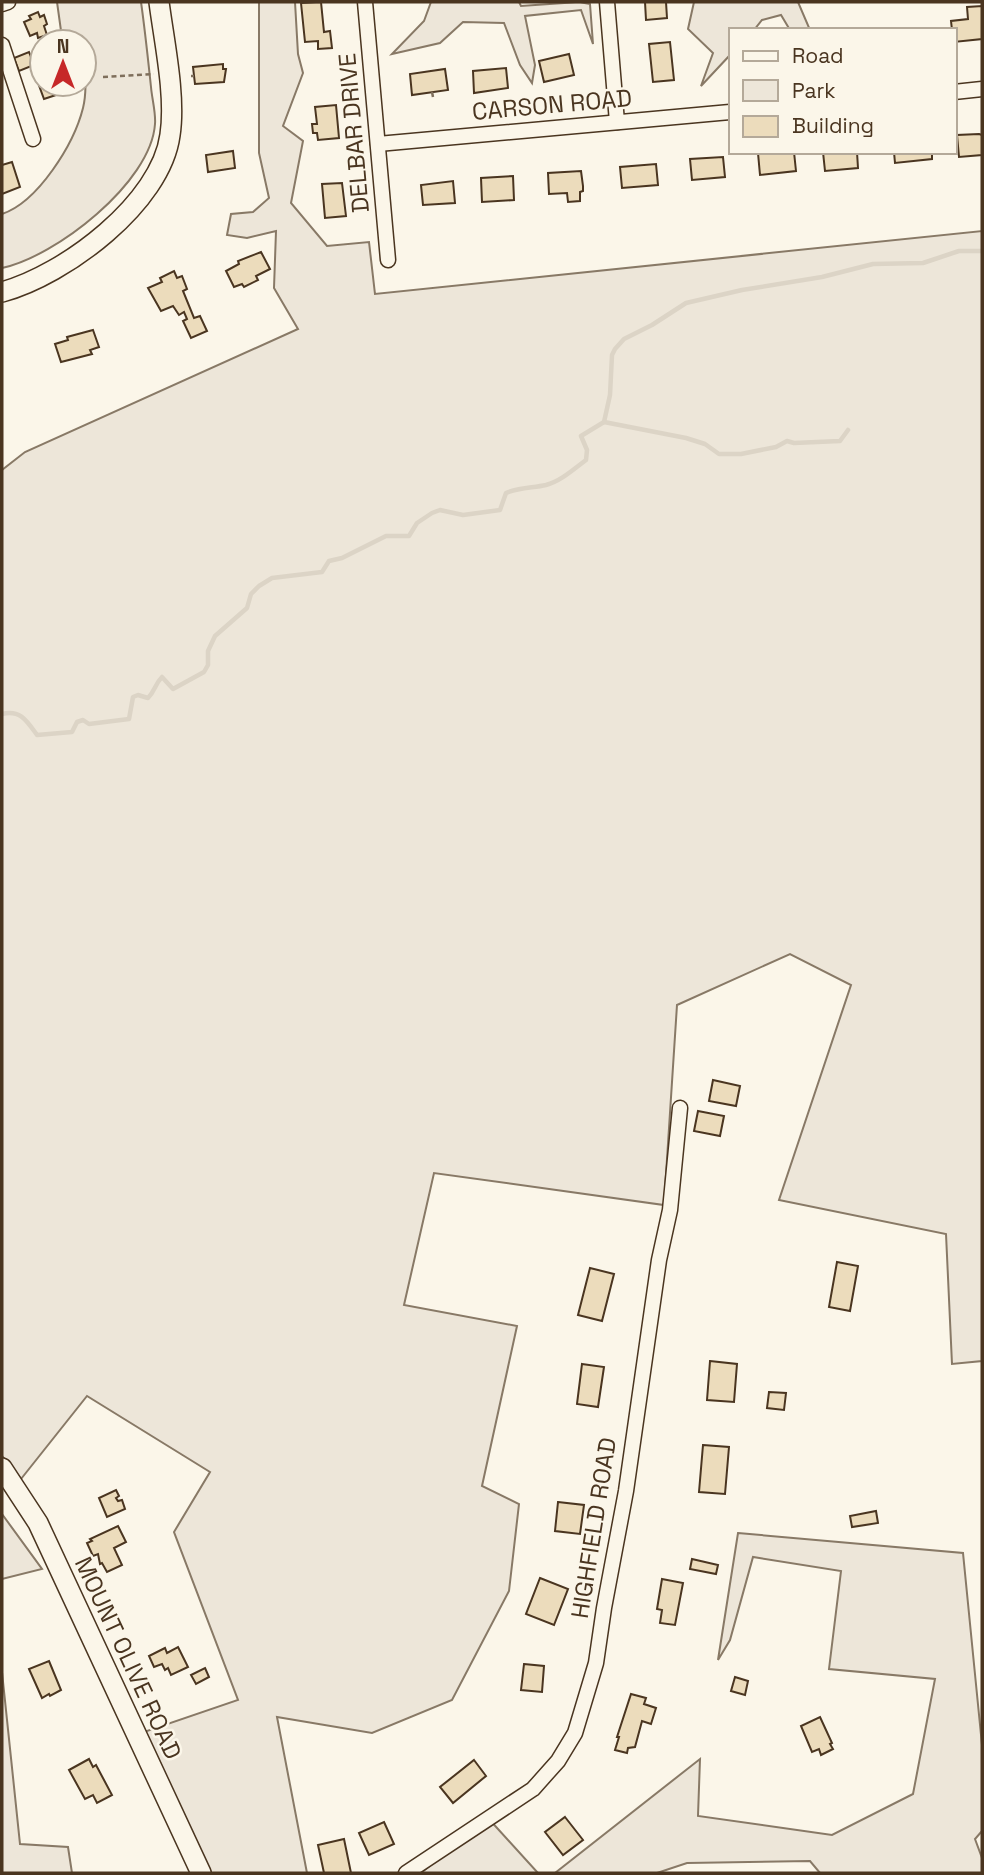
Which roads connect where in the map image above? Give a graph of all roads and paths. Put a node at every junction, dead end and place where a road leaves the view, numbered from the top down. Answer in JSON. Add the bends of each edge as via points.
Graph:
{"nodes":[{"id":1,"x":8,"y":2,"type":"edge"},
{"id":2,"x":159,"y":2,"type":"edge"},
{"id":3,"x":365,"y":2,"type":"edge"},
{"id":4,"x":607,"y":2,"type":"edge"},
{"id":5,"x":2,"y":4,"type":"edge"},
{"id":6,"x":2,"y":45,"type":"edge"},
{"id":7,"x":167,"y":73,"type":"junction"},
{"id":8,"x":103,"y":77,"type":"dead end"},
{"id":9,"x":982,"y":89,"type":"edge"},
{"id":10,"x":956,"y":92,"type":"edge"},
{"id":11,"x":729,"y":112,"type":"edge"},
{"id":12,"x":617,"y":122,"type":"junction"},
{"id":13,"x":33,"y":139,"type":"dead end"},
{"id":14,"x":378,"y":144,"type":"junction"},
{"id":15,"x":388,"y":260,"type":"dead end"},
{"id":16,"x":2,"y":292,"type":"edge"},
{"id":17,"x":680,"y":1108,"type":"dead end"},
{"id":18,"x":2,"y":1468,"type":"edge"},
{"id":19,"x":201,"y":1873,"type":"edge"},
{"id":20,"x":406,"y":1873,"type":"edge"}],
"edges":[{"from":1,"to":5,"type":"street"},
{"from":2,"to":7,"type":"street"},
{"from":3,"to":14,"type":"street","name":"DELBAR DRIVE"},
{"from":4,"to":12,"type":"street"},
{"from":6,"to":13,"type":"street"},
{"from":7,"to":8,"type":"path"},
{"from":7,"to":16,"type":"street","via":[[171,133],[166,156],[134,205],[85,249],[46,274]]},
{"from":9,"to":10,"type":"street"},
{"from":11,"to":12,"type":"street","name":"CARSON ROAD"},
{"from":12,"to":14,"type":"street","name":"CARSON ROAD"},
{"from":14,"to":15,"type":"street","name":"DELBAR DRIVE"},
{"from":17,"to":20,"type":"street","name":"HIGHFIELD ROAD","via":[[671,1199],[626,1490],[596,1663],[575,1733],[533,1789]]},
{"from":18,"to":19,"type":"street","name":"MOUNT OLIVE ROAD","via":[[38,1523]]}]}
